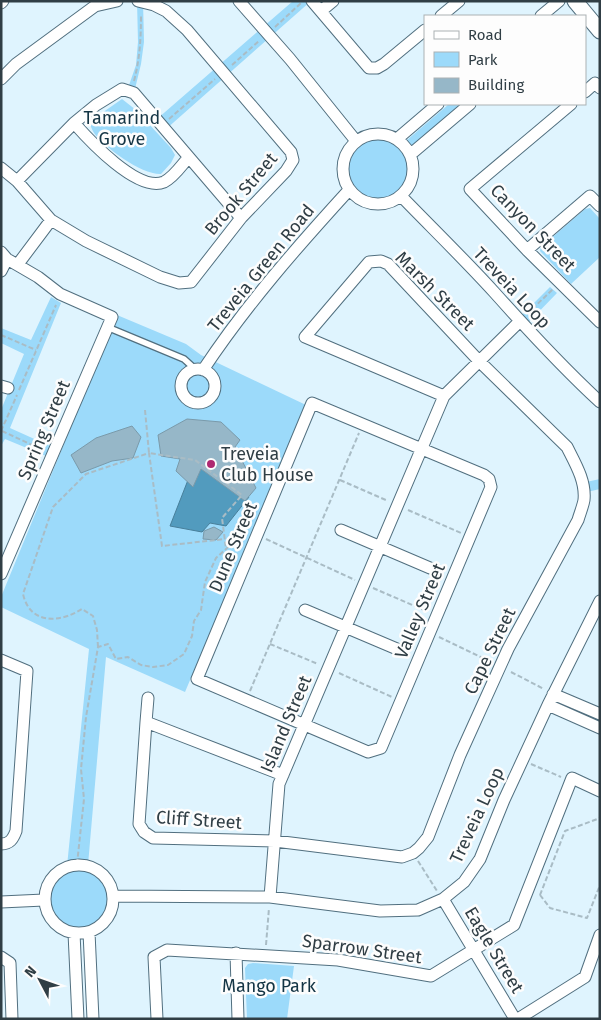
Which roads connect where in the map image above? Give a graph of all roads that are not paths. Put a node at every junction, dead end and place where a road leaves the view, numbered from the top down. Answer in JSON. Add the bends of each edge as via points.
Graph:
{"nodes":[{"id":1,"x":117,"y":1,"type":"edge"},
{"id":2,"x":139,"y":1,"type":"edge"},
{"id":3,"x":239,"y":1,"type":"edge"},
{"id":4,"x":312,"y":1,"type":"edge"},
{"id":5,"x":333,"y":1,"type":"edge"},
{"id":6,"x":459,"y":1,"type":"edge"},
{"id":7,"x":559,"y":1,"type":"edge"},
{"id":8,"x":321,"y":11,"type":"junction"},
{"id":9,"x":442,"y":15,"type":"edge"},
{"id":10,"x":542,"y":15,"type":"edge"},
{"id":11,"x":586,"y":18,"type":"edge"},
{"id":12,"x":424,"y":31,"type":"edge"},
{"id":13,"x":600,"y":31,"type":"edge"},
{"id":14,"x":1,"y":79,"type":"edge"},
{"id":15,"x":600,"y":88,"type":"edge"},
{"id":16,"x":586,"y":91,"type":"edge"},
{"id":17,"x":437,"y":105,"type":"edge"},
{"id":18,"x":469,"y":105,"type":"edge"},
{"id":19,"x":570,"y":105,"type":"edge"},
{"id":20,"x":74,"y":122,"type":"junction"},
{"id":21,"x":397,"y":139,"type":"junction"},
{"id":22,"x":356,"y":141,"type":"junction"},
{"id":23,"x":410,"y":154,"type":"junction"},
{"id":24,"x":188,"y":158,"type":"junction"},
{"id":25,"x":1,"y":168,"type":"edge"},
{"id":26,"x":16,"y":181,"type":"junction"},
{"id":27,"x":352,"y":193,"type":"junction"},
{"id":28,"x":402,"y":196,"type":"junction"},
{"id":29,"x":600,"y":206,"type":"edge"},
{"id":30,"x":241,"y":218,"type":"junction"},
{"id":31,"x":51,"y":220,"type":"junction"},
{"id":32,"x":527,"y":250,"type":"junction"},
{"id":33,"x":4,"y":255,"type":"edge"},
{"id":34,"x":18,"y":264,"type":"junction"},
{"id":35,"x":1,"y":271,"type":"edge"},
{"id":36,"x":519,"y":322,"type":"junction"},
{"id":37,"x":600,"y":322,"type":"edge"},
{"id":38,"x":112,"y":329,"type":"junction"},
{"id":39,"x":479,"y":361,"type":"junction"},
{"id":40,"x":203,"y":371,"type":"joint"},
{"id":41,"x":444,"y":396,"type":"junction"},
{"id":42,"x":600,"y":402,"type":"edge"},
{"id":43,"x":421,"y":449,"type":"junction"},
{"id":44,"x":341,"y":530,"type":"dead end"},
{"id":45,"x":379,"y":545,"type":"junction"},
{"id":46,"x":430,"y":568,"type":"dead end"},
{"id":47,"x":1,"y":574,"type":"edge"},
{"id":48,"x":600,"y":601,"type":"edge"},
{"id":49,"x":305,"y":610,"type":"dead end"},
{"id":50,"x":346,"y":627,"type":"junction"},
{"id":51,"x":397,"y":649,"type":"dead end"},
{"id":52,"x":1,"y":660,"type":"edge"},
{"id":53,"x":553,"y":694,"type":"junction"},
{"id":54,"x":148,"y":698,"type":"dead end"},
{"id":55,"x":548,"y":705,"type":"junction"},
{"id":56,"x":600,"y":714,"type":"edge"},
{"id":57,"x":146,"y":722,"type":"junction"},
{"id":58,"x":304,"y":725,"type":"junction"},
{"id":59,"x":600,"y":728,"type":"edge"},
{"id":60,"x":283,"y":775,"type":"junction"},
{"id":61,"x":600,"y":791,"type":"edge"},
{"id":62,"x":275,"y":841,"type":"junction"},
{"id":63,"x":1,"y":844,"type":"edge"},
{"id":64,"x":113,"y":896,"type":"junction"},
{"id":65,"x":270,"y":897,"type":"junction"},
{"id":66,"x":443,"y":899,"type":"junction"},
{"id":67,"x":44,"y":900,"type":"junction"},
{"id":68,"x":1,"y":902,"type":"edge"},
{"id":69,"x":89,"y":932,"type":"junction"},
{"id":70,"x":74,"y":933,"type":"junction"},
{"id":71,"x":600,"y":935,"type":"edge"},
{"id":72,"x":473,"y":951,"type":"junction"},
{"id":73,"x":236,"y":953,"type":"junction"},
{"id":74,"x":1,"y":957,"type":"edge"},
{"id":75,"x":12,"y":1019,"type":"edge"},
{"id":76,"x":78,"y":1019,"type":"edge"},
{"id":77,"x":93,"y":1019,"type":"edge"},
{"id":78,"x":157,"y":1019,"type":"edge"},
{"id":79,"x":238,"y":1019,"type":"edge"},
{"id":80,"x":515,"y":1019,"type":"edge"},
{"id":81,"x":518,"y":1019,"type":"edge"}],
"edges":[{"from":1,"to":14,"type":"street","via":[[95,6],[16,64]]},
{"from":2,"to":30,"type":"street","name":"Brook Street","via":[[166,11],[187,30],[291,152],[293,160],[286,171]]},
{"from":3,"to":22,"type":"street"},
{"from":4,"to":8,"type":"street"},
{"from":5,"to":8,"type":"street"},
{"from":6,"to":9,"type":"street"},
{"from":7,"to":10,"type":"street"},
{"from":8,"to":12,"type":"street","via":[[369,68],[384,64]]},
{"from":11,"to":13,"type":"street"},
{"from":15,"to":16,"type":"street","via":[[596,83]]},
{"from":17,"to":21,"type":"street"},
{"from":18,"to":23,"type":"street"},
{"from":19,"to":32,"type":"street","name":"Canyon Street","via":[[470,188]]},
{"from":20,"to":24,"type":"street","via":[[116,165],[153,184],[170,178]]},
{"from":20,"to":24,"type":"street","via":[[122,89],[134,93]]},
{"from":20,"to":26,"type":"street"},
{"from":21,"to":22,"type":"street","via":[[376,133]]},
{"from":21,"to":23,"type":"street"},
{"from":22,"to":27,"type":"street","via":[[344,159],[343,169],[344,180]]},
{"from":23,"to":28,"type":"street","via":[[413,176]]},
{"from":24,"to":30,"type":"street"},
{"from":25,"to":26,"type":"street","name":"Brook Street"},
{"from":26,"to":31,"type":"street","name":"Brook Street"},
{"from":27,"to":28,"type":"street","via":[[373,204],[388,203]]},
{"from":27,"to":40,"type":"street","name":"Treveia Green Road","via":[[261,291],[227,333]]},
{"from":28,"to":36,"type":"street","name":"Treveia Loop"},
{"from":29,"to":32,"type":"street","via":[[590,196]]},
{"from":30,"to":31,"type":"street","name":"Brook Street","via":[[191,282],[179,283],[160,278]]},
{"from":31,"to":34,"type":"street"},
{"from":32,"to":37,"type":"street","name":"Canyon Street"},
{"from":33,"to":34,"type":"street"},
{"from":33,"to":35,"type":"street"},
{"from":34,"to":38,"type":"street","via":[[60,294],[112,317]]},
{"from":36,"to":39,"type":"street","name":"Island Street"},
{"from":36,"to":42,"type":"street","name":"Treveia Loop"},
{"from":38,"to":40,"type":"lane","name":"Treveia Green Road","via":[[180,357]]},
{"from":38,"to":47,"type":"street","name":"Spring Street","via":[[52,454]]},
{"from":39,"to":41,"type":"street","name":"Island Street"},
{"from":39,"to":41,"type":"street","name":"Marsh Street","via":[[388,264],[381,261],[369,262],[305,337]]},
{"from":39,"to":62,"type":"street","name":"Cape Street","via":[[566,447],[583,484],[584,501],[578,520],[508,649],[460,755],[428,837],[419,848],[402,857]]},
{"from":41,"to":43,"type":"street","name":"Island Street"},
{"from":43,"to":45,"type":"street","name":"Island Street"},
{"from":43,"to":58,"type":"street","name":"Valley Street","via":[[484,475],[489,478],[491,487],[402,701],[381,748],[368,752]]},
{"from":43,"to":58,"type":"street","name":"Dune Street","via":[[312,403],[197,679]]},
{"from":44,"to":45,"type":"street"},
{"from":45,"to":46,"type":"street"},
{"from":45,"to":50,"type":"street","name":"Island Street"},
{"from":48,"to":53,"type":"street","name":"Treveia Loop"},
{"from":49,"to":50,"type":"street"},
{"from":50,"to":51,"type":"street"},
{"from":50,"to":58,"type":"street","name":"Island Street"},
{"from":52,"to":63,"type":"street","via":[[28,671],[16,832],[6,844]]},
{"from":53,"to":55,"type":"street","name":"Treveia Loop"},
{"from":53,"to":56,"type":"street"},
{"from":54,"to":57,"type":"street","name":"Cliff Street"},
{"from":55,"to":59,"type":"street"},
{"from":55,"to":66,"type":"street","name":"Treveia Loop","via":[[480,859],[464,882]]},
{"from":57,"to":60,"type":"street"},
{"from":57,"to":62,"type":"street","name":"Cliff Street","via":[[139,824],[144,832],[153,838]]},
{"from":58,"to":60,"type":"street","name":"Island Street"},
{"from":60,"to":62,"type":"street","name":"Island Street","via":[[279,784]]},
{"from":61,"to":72,"type":"street","name":"Sparrow Street","via":[[572,778],[514,925]]},
{"from":62,"to":65,"type":"street","name":"Island Street"},
{"from":64,"to":65,"type":"street","name":"Treveia Loop"},
{"from":64,"to":67,"type":"street","via":[[105,876],[88,865],[78,864],[67,866],[50,879]]},
{"from":64,"to":69,"type":"street","via":[[107,918]]},
{"from":65,"to":66,"type":"street","name":"Treveia Loop","via":[[380,911],[418,910]]},
{"from":66,"to":72,"type":"street","name":"Eagle Street"},
{"from":67,"to":68,"type":"street"},
{"from":67,"to":70,"type":"street","via":[[53,922]]},
{"from":69,"to":70,"type":"street"},
{"from":69,"to":77,"type":"street"},
{"from":70,"to":76,"type":"street"},
{"from":71,"to":81,"type":"street","via":[[585,977]]},
{"from":72,"to":73,"type":"street","name":"Sparrow Street","via":[[431,976],[338,960]]},
{"from":72,"to":80,"type":"street","name":"Eagle Street"},
{"from":73,"to":78,"type":"street","name":"Sparrow Street","via":[[167,950],[154,957]]},
{"from":73,"to":79,"type":"street"},
{"from":74,"to":75,"type":"street","via":[[10,963]]}]}
